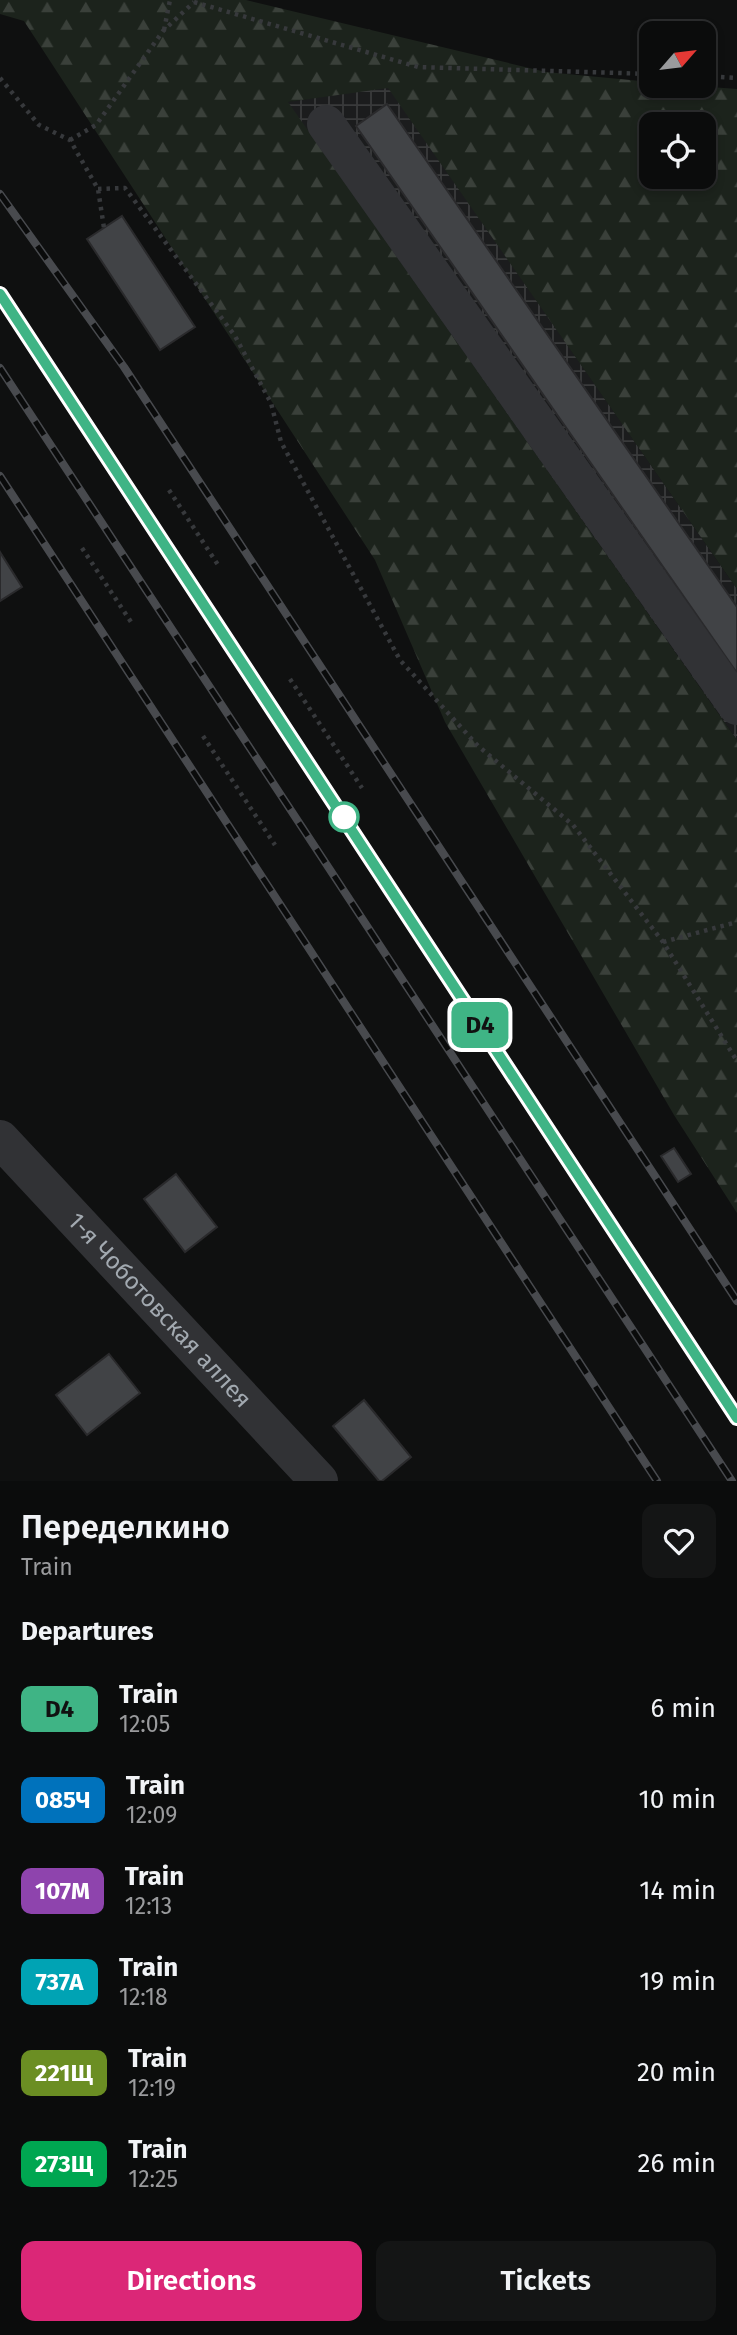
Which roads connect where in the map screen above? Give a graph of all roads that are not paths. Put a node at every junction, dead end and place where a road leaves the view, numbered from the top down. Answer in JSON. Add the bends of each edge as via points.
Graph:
{"nodes":[{"id":1,"x":326,"y":124,"type":"dead end"},
{"id":2,"x":737,"y":706,"type":"edge"},
{"id":3,"x":0,"y":1139,"type":"edge"},
{"id":4,"x":319,"y":1481,"type":"edge"}],
"edges":[{"from":1,"to":2,"type":"street"},
{"from":3,"to":4,"type":"street","name":"1-я Чоботовская аллея"}]}
